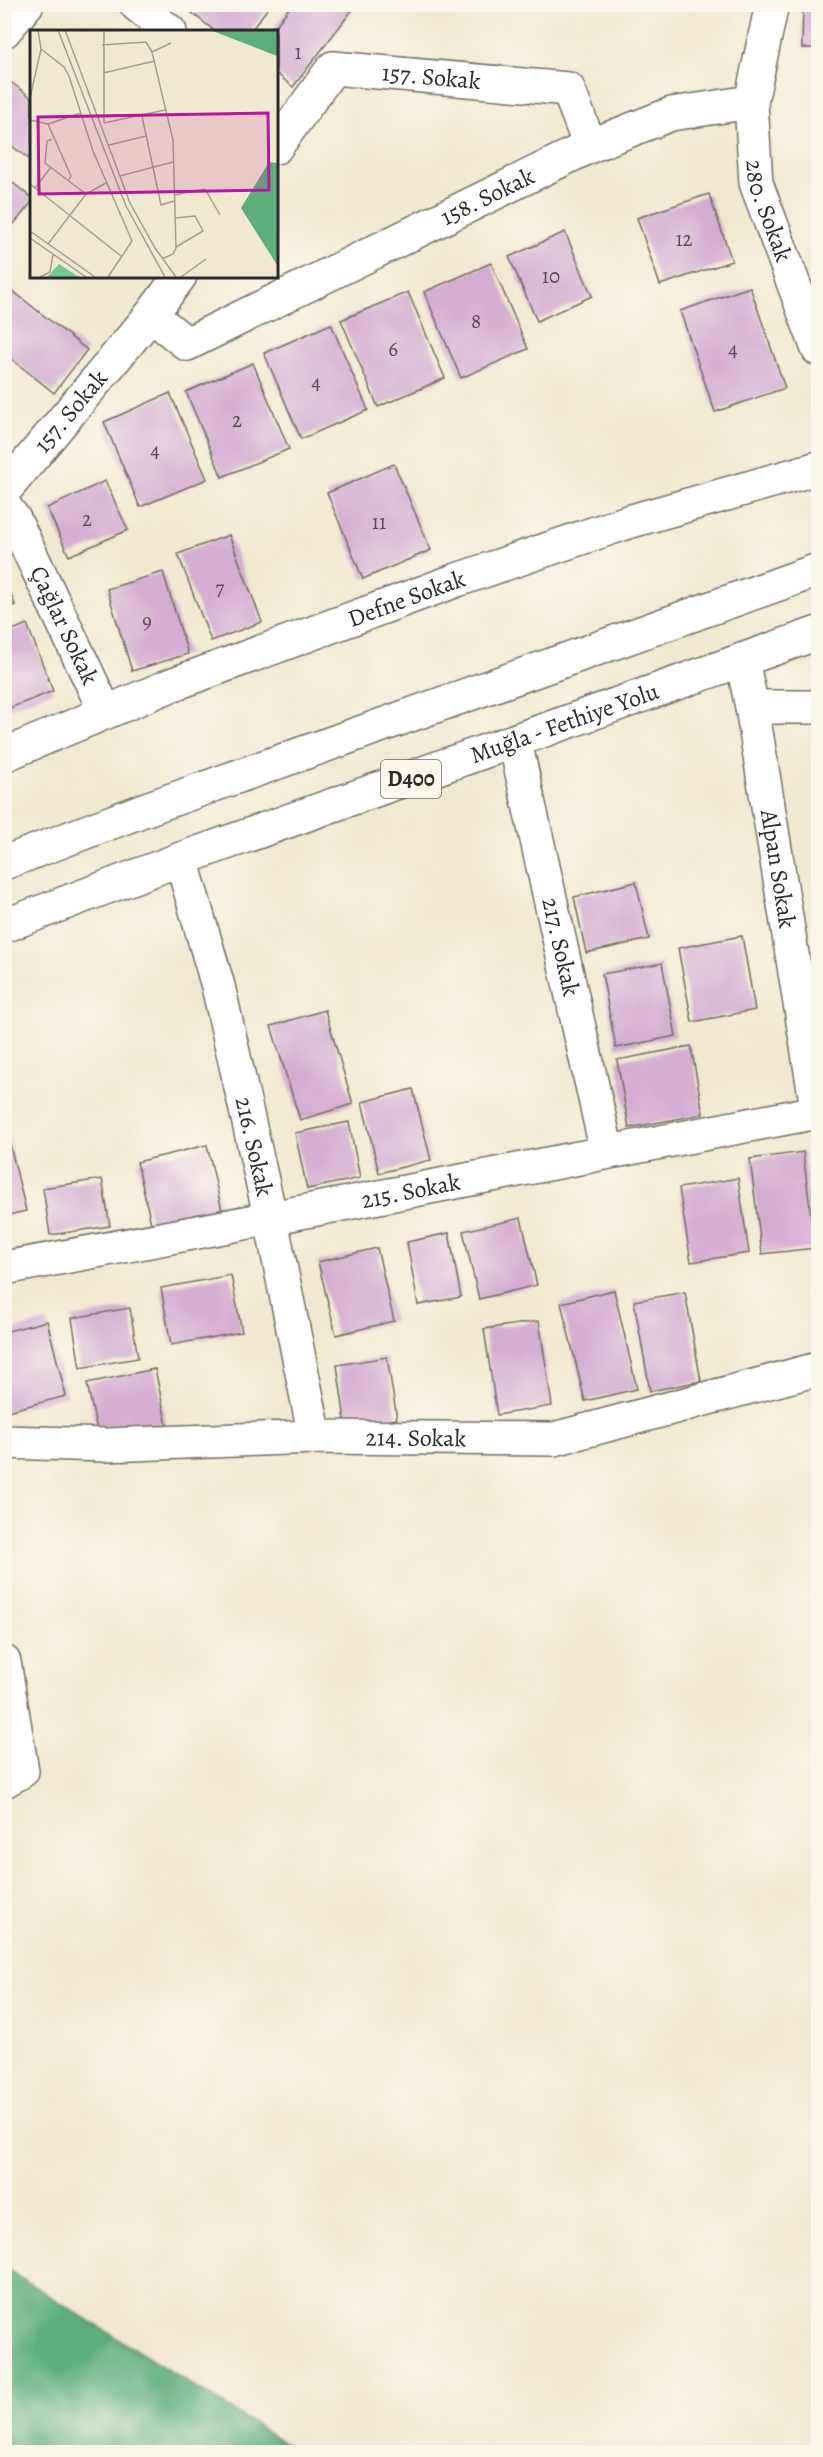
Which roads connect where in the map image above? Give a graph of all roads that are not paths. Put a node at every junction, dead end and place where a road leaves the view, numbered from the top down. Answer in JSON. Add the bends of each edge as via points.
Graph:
{"nodes":[{"id":1,"x":27,"y":4,"type":"edge"},
{"id":2,"x":136,"y":4,"type":"edge"},
{"id":3,"x":772,"y":4,"type":"edge"},
{"id":4,"x":168,"y":30,"type":"edge"},
{"id":5,"x":4,"y":31,"type":"edge"},
{"id":6,"x":751,"y":102,"type":"junction"},
{"id":7,"x":281,"y":130,"type":"edge"},
{"id":8,"x":590,"y":146,"type":"junction"},
{"id":9,"x":179,"y":278,"type":"edge"},
{"id":10,"x":151,"y":315,"type":"junction"},
{"id":11,"x":819,"y":349,"type":"edge"},
{"id":12,"x":819,"y":468,"type":"edge"},
{"id":13,"x":4,"y":491,"type":"edge"},
{"id":14,"x":4,"y":506,"type":"edge"},
{"id":15,"x":819,"y":570,"type":"edge"},
{"id":16,"x":819,"y":633,"type":"edge"},
{"id":17,"x":742,"y":660,"type":"junction"},
{"id":18,"x":752,"y":707,"type":"junction"},
{"id":19,"x":819,"y":707,"type":"edge"},
{"id":20,"x":105,"y":711,"type":"junction"},
{"id":21,"x":515,"y":742,"type":"junction"},
{"id":22,"x":4,"y":755,"type":"edge"},
{"id":23,"x":180,"y":859,"type":"junction"},
{"id":24,"x":4,"y":863,"type":"edge"},
{"id":25,"x":4,"y":927,"type":"edge"},
{"id":26,"x":818,"y":1113,"type":"edge"},
{"id":27,"x":607,"y":1152,"type":"junction"},
{"id":28,"x":271,"y":1220,"type":"junction"},
{"id":29,"x":4,"y":1268,"type":"edge"},
{"id":30,"x":819,"y":1369,"type":"edge"},
{"id":31,"x":315,"y":1437,"type":"junction"},
{"id":32,"x":4,"y":1442,"type":"edge"},
{"id":33,"x":4,"y":1662,"type":"edge"},
{"id":34,"x":13,"y":1776,"type":"edge"}],
"edges":[{"from":1,"to":5,"type":"main road"},
{"from":2,"to":4,"type":"main road"},
{"from":3,"to":6,"type":"main road"},
{"from":6,"to":8,"type":"main road","name":"158. Sokak","via":[[671,114]]},
{"from":6,"to":11,"type":"main road","name":"280. Sokak","via":[[756,183]]},
{"from":7,"to":8,"type":"main road","name":"157. Sokak","via":[[333,68],[568,90]]},
{"from":8,"to":10,"type":"main road","name":"158. Sokak","via":[[187,344]]},
{"from":9,"to":10,"type":"main road","name":"157. Sokak"},
{"from":10,"to":13,"type":"main road","name":"157. Sokak"},
{"from":12,"to":20,"type":"main road","name":"Defne Sokak","via":[[628,522],[457,580]]},
{"from":14,"to":20,"type":"main road","name":"Çağlar Sokak","via":[[15,519]]},
{"from":15,"to":24,"type":"main road","number":"D400"},
{"from":16,"to":17,"type":"main road","name":"Muğla - Fethiye Yolu","number":"D400"},
{"from":17,"to":18,"type":"main road","name":"Alpan Sokak"},
{"from":17,"to":21,"type":"main road","name":"Muğla - Fethiye Yolu","number":"D400"},
{"from":18,"to":19,"type":"main road"},
{"from":18,"to":26,"type":"main road","name":"Alpan Sokak"},
{"from":20,"to":22,"type":"main road","name":"Defne Sokak"},
{"from":21,"to":23,"type":"main road","name":"Muğla - Fethiye Yolu","number":"D400"},
{"from":21,"to":27,"type":"main road","name":"217. Sokak"},
{"from":23,"to":25,"type":"main road","name":"Muğla - Fethiye Yolu","number":"D400"},
{"from":23,"to":28,"type":"main road","name":"216. Sokak","via":[[218,986]]},
{"from":26,"to":27,"type":"main road","name":"215. Sokak"},
{"from":27,"to":28,"type":"main road","name":"215. Sokak"},
{"from":28,"to":29,"type":"main road","name":"215. Sokak"},
{"from":28,"to":31,"type":"main road","name":"216. Sokak"},
{"from":30,"to":31,"type":"main road","name":"214. Sokak","via":[[554,1439]]},
{"from":31,"to":32,"type":"main road","name":"214. Sokak","via":[[106,1445]]},
{"from":33,"to":34,"type":"main road"}]}
